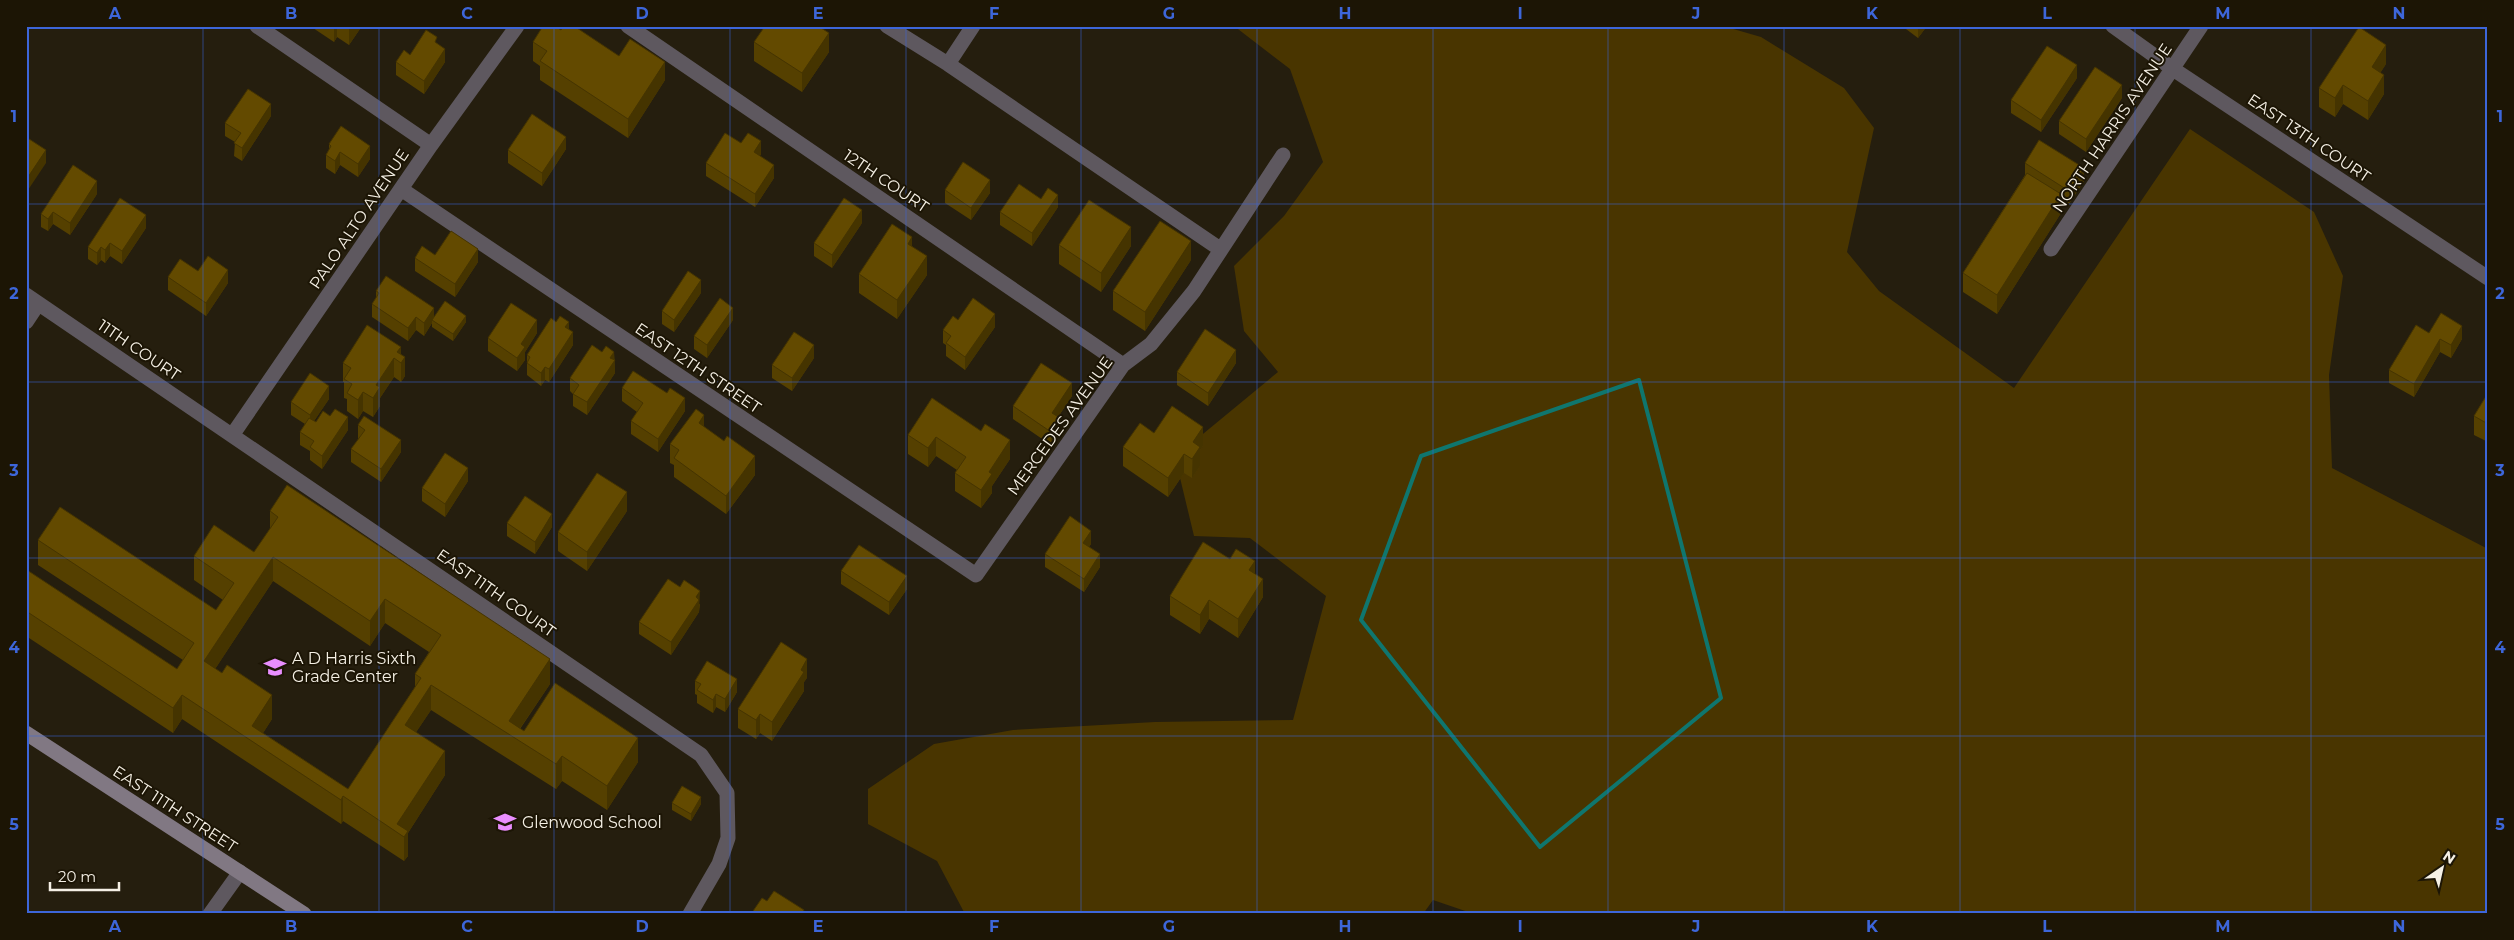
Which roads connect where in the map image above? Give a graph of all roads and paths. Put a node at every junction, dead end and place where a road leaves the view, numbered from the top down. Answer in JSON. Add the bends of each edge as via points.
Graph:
{"nodes":[{"id":1,"x":257,"y":26,"type":"edge"},
{"id":2,"x":517,"y":26,"type":"edge"},
{"id":3,"x":628,"y":26,"type":"edge"},
{"id":4,"x":887,"y":26,"type":"edge"},
{"id":5,"x":973,"y":26,"type":"edge"},
{"id":6,"x":2113,"y":26,"type":"edge"},
{"id":7,"x":2201,"y":26,"type":"edge"},
{"id":8,"x":948,"y":64,"type":"junction"},
{"id":9,"x":2173,"y":69,"type":"junction"},
{"id":10,"x":431,"y":145,"type":"junction"},
{"id":11,"x":1283,"y":155,"type":"dead end"},
{"id":12,"x":401,"y":189,"type":"junction"},
{"id":13,"x":1220,"y":248,"type":"junction"},
{"id":14,"x":2052,"y":249,"type":"dead end"},
{"id":15,"x":2488,"y":278,"type":"edge"},
{"id":16,"x":32,"y":299,"type":"edge"},
{"id":17,"x":26,"y":322,"type":"edge"},
{"id":18,"x":1123,"y":365,"type":"junction"},
{"id":19,"x":234,"y":434,"type":"junction"},
{"id":20,"x":976,"y":575,"type":"joint"},
{"id":21,"x":26,"y":733,"type":"edge"},
{"id":22,"x":240,"y":872,"type":"junction"},
{"id":23,"x":210,"y":914,"type":"edge"},
{"id":24,"x":304,"y":914,"type":"edge"},
{"id":25,"x":690,"y":914,"type":"edge"}],
"edges":[{"from":1,"to":10,"type":"street"},
{"from":2,"to":10,"type":"street","name":"PALO ALTO AVENUE"},
{"from":3,"to":18,"type":"street","name":"12TH COURT"},
{"from":4,"to":8,"type":"street"},
{"from":5,"to":8,"type":"street"},
{"from":6,"to":9,"type":"street","name":"EAST 13TH COURT"},
{"from":7,"to":9,"type":"street","name":"NORTH HARRIS AVENUE"},
{"from":8,"to":13,"type":"street"},
{"from":9,"to":14,"type":"street","name":"NORTH HARRIS AVENUE"},
{"from":9,"to":15,"type":"street","name":"EAST 13TH COURT"},
{"from":10,"to":12,"type":"street","name":"PALO ALTO AVENUE"},
{"from":11,"to":13,"type":"street","name":"MERCEDES AVENUE"},
{"from":12,"to":19,"type":"street","name":"PALO ALTO AVENUE"},
{"from":12,"to":20,"type":"street","name":"EAST 12TH STREET"},
{"from":13,"to":18,"type":"street","name":"MERCEDES AVENUE","via":[[1194,291],[1151,344]]},
{"from":16,"to":17,"type":"street"},
{"from":16,"to":19,"type":"street","name":"11TH COURT"},
{"from":18,"to":20,"type":"street","name":"MERCEDES AVENUE"},
{"from":19,"to":25,"type":"street","name":"EAST 11TH COURT","via":[[701,755],[727,793],[728,838],[719,864]]},
{"from":21,"to":22,"type":"main road","name":"EAST 11TH STREET"},
{"from":22,"to":23,"type":"street"},
{"from":22,"to":24,"type":"main road","name":"EAST 11TH STREET"}]}
